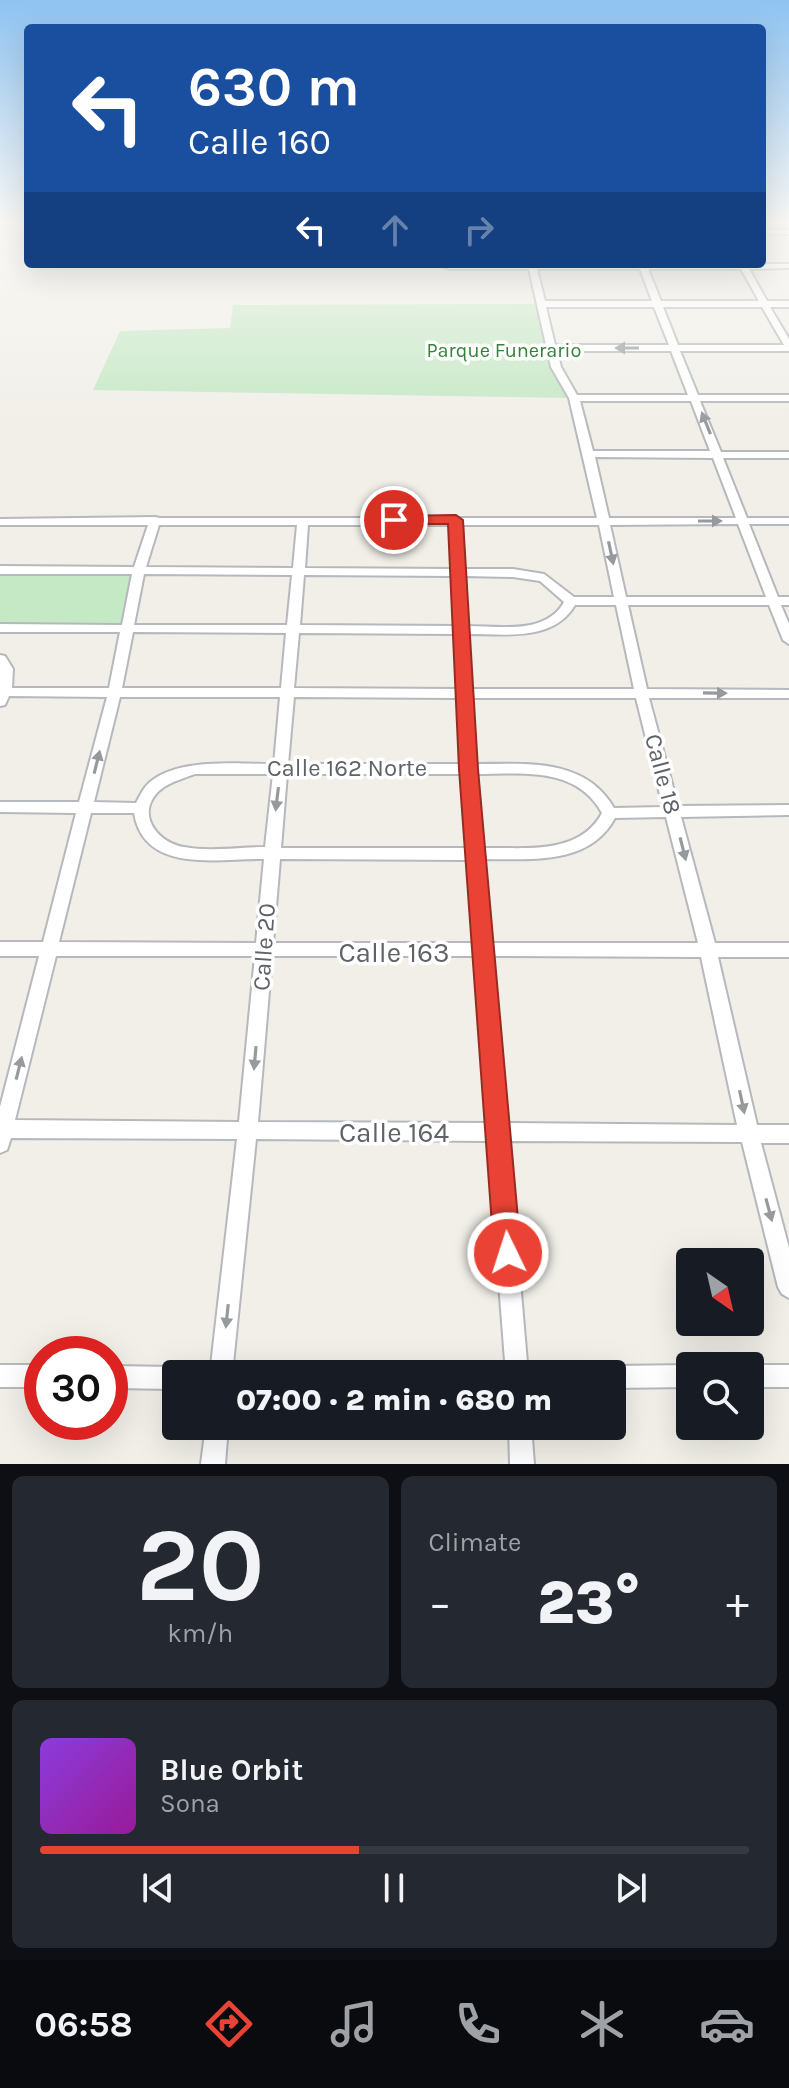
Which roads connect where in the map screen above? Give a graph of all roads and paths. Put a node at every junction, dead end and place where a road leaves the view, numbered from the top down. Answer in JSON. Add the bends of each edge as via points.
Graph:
{"nodes":[{"id":1,"x":540,"y":291,"type":"edge"},
{"id":2,"x":654,"y":291,"type":"edge"},
{"id":3,"x":757,"y":291,"type":"edge"},
{"id":4,"x":543,"y":304,"type":"junction"},
{"id":5,"x":659,"y":304,"type":"junction"},
{"id":6,"x":764,"y":304,"type":"junction"},
{"id":7,"x":789,"y":304,"type":"edge"},
{"id":8,"x":789,"y":347,"type":"edge"},
{"id":9,"x":553,"y":348,"type":"junction"},
{"id":10,"x":677,"y":348,"type":"junction"},
{"id":11,"x":696,"y":397,"type":"junction"},
{"id":12,"x":574,"y":398,"type":"junction"},
{"id":13,"x":789,"y":398,"type":"edge"},
{"id":14,"x":589,"y":454,"type":"junction"},
{"id":15,"x":719,"y":455,"type":"junction"},
{"id":16,"x":789,"y":455,"type":"edge"},
{"id":17,"x":155,"y":520,"type":"junction"},
{"id":18,"x":456,"y":520,"type":"junction"},
{"id":19,"x":303,"y":521,"type":"junction"},
{"id":20,"x":604,"y":521,"type":"junction"},
{"id":21,"x":743,"y":521,"type":"junction"},
{"id":22,"x":789,"y":521,"type":"edge"},
{"id":23,"x":4,"y":522,"type":"edge"},
{"id":24,"x":0,"y":537,"type":"edge"},
{"id":25,"x":0,"y":570,"type":"edge"},
{"id":26,"x":139,"y":571,"type":"junction"},
{"id":27,"x":297,"y":573,"type":"junction"},
{"id":28,"x":457,"y":573,"type":"junction"},
{"id":29,"x":571,"y":601,"type":"junction"},
{"id":30,"x":622,"y":601,"type":"junction"},
{"id":31,"x":773,"y":601,"type":"junction"},
{"id":32,"x":789,"y":601,"type":"edge"},
{"id":33,"x":0,"y":628,"type":"edge"},
{"id":34,"x":126,"y":628,"type":"junction"},
{"id":35,"x":291,"y":629,"type":"junction"},
{"id":36,"x":461,"y":630,"type":"junction"},
{"id":37,"x":789,"y":640,"type":"edge"},
{"id":38,"x":0,"y":659,"type":"edge"},
{"id":39,"x":641,"y":692,"type":"junction"},
{"id":40,"x":288,"y":693,"type":"junction"},
{"id":41,"x":114,"y":694,"type":"junction"},
{"id":42,"x":465,"y":694,"type":"junction"},
{"id":43,"x":789,"y":694,"type":"edge"},
{"id":44,"x":1,"y":695,"type":"edge"},
{"id":45,"x":281,"y":767,"type":"junction"},
{"id":46,"x":468,"y":769,"type":"junction"},
{"id":47,"x":0,"y":807,"type":"edge"},
{"id":48,"x":86,"y":807,"type":"junction"},
{"id":49,"x":141,"y":808,"type":"junction"},
{"id":50,"x":789,"y":810,"type":"edge"},
{"id":51,"x":673,"y":812,"type":"junction"},
{"id":52,"x":610,"y":813,"type":"junction"},
{"id":53,"x":271,"y":854,"type":"junction"},
{"id":54,"x":477,"y":854,"type":"junction"},
{"id":55,"x":0,"y":949,"type":"edge"},
{"id":56,"x":708,"y":949,"type":"junction"},
{"id":57,"x":789,"y":950,"type":"edge"},
{"id":58,"x":48,"y":951,"type":"junction"},
{"id":59,"x":265,"y":951,"type":"junction"},
{"id":60,"x":484,"y":952,"type":"junction"},
{"id":61,"x":498,"y":1131,"type":"junction"},
{"id":62,"x":247,"y":1133,"type":"junction"},
{"id":63,"x":1,"y":1134,"type":"edge"},
{"id":64,"x":749,"y":1134,"type":"junction"},
{"id":65,"x":789,"y":1134,"type":"edge"},
{"id":66,"x":789,"y":1287,"type":"edge"},
{"id":67,"x":223,"y":1360,"type":"edge"},
{"id":68,"x":516,"y":1360,"type":"edge"},
{"id":69,"x":0,"y":1376,"type":"edge"},
{"id":70,"x":24,"y":1376,"type":"edge"},
{"id":71,"x":676,"y":1376,"type":"edge"},
{"id":72,"x":764,"y":1376,"type":"edge"},
{"id":73,"x":789,"y":1376,"type":"edge"},
{"id":74,"x":128,"y":1377,"type":"edge"},
{"id":75,"x":626,"y":1377,"type":"edge"},
{"id":76,"x":162,"y":1378,"type":"edge"},
{"id":77,"x":216,"y":1440,"type":"edge"},
{"id":78,"x":521,"y":1440,"type":"edge"},
{"id":79,"x":213,"y":1464,"type":"edge"},
{"id":80,"x":522,"y":1464,"type":"edge"}],
"edges":[{"from":1,"to":4,"type":"street","name":"Calle 18"},
{"from":2,"to":5,"type":"street"},
{"from":3,"to":6,"type":"street"},
{"from":4,"to":5,"type":"street"},
{"from":4,"to":9,"type":"street","name":"Calle 18"},
{"from":5,"to":6,"type":"street"},
{"from":5,"to":10,"type":"street"},
{"from":6,"to":7,"type":"street"},
{"from":6,"to":8,"type":"street"},
{"from":8,"to":10,"type":"street"},
{"from":10,"to":9,"type":"street","one_way":true},
{"from":9,"to":12,"type":"street","name":"Calle 18","via":[[559,377]]},
{"from":10,"to":11,"type":"street"},
{"from":11,"to":12,"type":"street"},
{"from":11,"to":13,"type":"street"},
{"from":15,"to":11,"type":"street","one_way":true},
{"from":12,"to":14,"type":"street","name":"Calle 18"},
{"from":14,"to":15,"type":"street"},
{"from":14,"to":20,"type":"street","name":"Calle 18"},
{"from":15,"to":16,"type":"street"},
{"from":15,"to":21,"type":"street"},
{"from":17,"to":19,"type":"street"},
{"from":17,"to":23,"type":"street"},
{"from":17,"to":26,"type":"street"},
{"from":18,"to":19,"type":"street"},
{"from":18,"to":20,"type":"street"},
{"from":18,"to":28,"type":"street"},
{"from":19,"to":27,"type":"street","name":"Calle 20"},
{"from":20,"to":21,"type":"street","one_way":true},
{"from":20,"to":30,"type":"street","name":"Calle 18","one_way":true},
{"from":21,"to":22,"type":"street"},
{"from":21,"to":31,"type":"street"},
{"from":23,"to":24,"type":"street"},
{"from":25,"to":26,"type":"street"},
{"from":26,"to":27,"type":"street"},
{"from":26,"to":34,"type":"street"},
{"from":27,"to":28,"type":"street"},
{"from":27,"to":35,"type":"street","name":"Calle 20"},
{"from":28,"to":29,"type":"street","via":[[531,575],[558,587]]},
{"from":28,"to":36,"type":"street"},
{"from":29,"to":30,"type":"street"},
{"from":29,"to":36,"type":"street","via":[[563,616],[539,628]]},
{"from":30,"to":31,"type":"street"},
{"from":30,"to":39,"type":"street","name":"Calle 18"},
{"from":31,"to":32,"type":"street"},
{"from":31,"to":37,"type":"street"},
{"from":33,"to":34,"type":"street"},
{"from":34,"to":35,"type":"street"},
{"from":34,"to":41,"type":"street"},
{"from":35,"to":36,"type":"street"},
{"from":35,"to":40,"type":"street","name":"Calle 20"},
{"from":36,"to":42,"type":"street"},
{"from":38,"to":44,"type":"street","via":[[8,675]]},
{"from":39,"to":42,"type":"street"},
{"from":39,"to":43,"type":"street","one_way":true},
{"from":39,"to":51,"type":"street","name":"Calle 18"},
{"from":40,"to":41,"type":"street"},
{"from":40,"to":42,"type":"street"},
{"from":40,"to":45,"type":"street","name":"Calle 20"},
{"from":41,"to":44,"type":"street"},
{"from":48,"to":41,"type":"street","one_way":true},
{"from":42,"to":46,"type":"street"},
{"from":45,"to":46,"type":"street","name":"Calle 162 Norte"},
{"from":45,"to":49,"type":"street","name":"Calle 162 Norte","via":[[193,769],[159,783]]},
{"from":45,"to":53,"type":"street","name":"Calle 20","one_way":true},
{"from":46,"to":52,"type":"street","name":"Calle 162 Norte","via":[[557,771],[590,787]]},
{"from":46,"to":54,"type":"street"},
{"from":47,"to":48,"type":"street"},
{"from":48,"to":49,"type":"street"},
{"from":48,"to":58,"type":"street"},
{"from":49,"to":53,"type":"street","via":[[148,834],[165,847]]},
{"from":50,"to":51,"type":"street"},
{"from":51,"to":52,"type":"street"},
{"from":51,"to":56,"type":"street","name":"Calle 18","one_way":true},
{"from":52,"to":54,"type":"street","via":[[596,835],[570,850]]},
{"from":53,"to":54,"type":"street"},
{"from":53,"to":59,"type":"street","name":"Calle 20"},
{"from":54,"to":60,"type":"street"},
{"from":55,"to":58,"type":"street","name":"Calle 163"},
{"from":56,"to":57,"type":"street","name":"Calle 163"},
{"from":56,"to":60,"type":"street","name":"Calle 163"},
{"from":56,"to":64,"type":"street","name":"Calle 18","one_way":true},
{"from":58,"to":59,"type":"street","name":"Calle 163"},
{"from":63,"to":58,"type":"street","one_way":true},
{"from":59,"to":60,"type":"street","name":"Calle 163"},
{"from":59,"to":62,"type":"street","name":"Calle 20","one_way":true},
{"from":60,"to":61,"type":"street"},
{"from":61,"to":62,"type":"street","name":"Calle 164"},
{"from":61,"to":64,"type":"street","name":"Calle 164"},
{"from":61,"to":68,"type":"street"},
{"from":62,"to":63,"type":"street","name":"Calle 164"},
{"from":62,"to":67,"type":"street","name":"Calle 20","one_way":true},
{"from":64,"to":65,"type":"street","name":"Calle 164"},
{"from":64,"to":66,"type":"street","name":"Calle 18","one_way":true},
{"from":69,"to":70,"type":"street"},
{"from":71,"to":75,"type":"street"},
{"from":72,"to":73,"type":"street"},
{"from":74,"to":76,"type":"street"},
{"from":77,"to":79,"type":"street"},
{"from":78,"to":80,"type":"street"}]}
